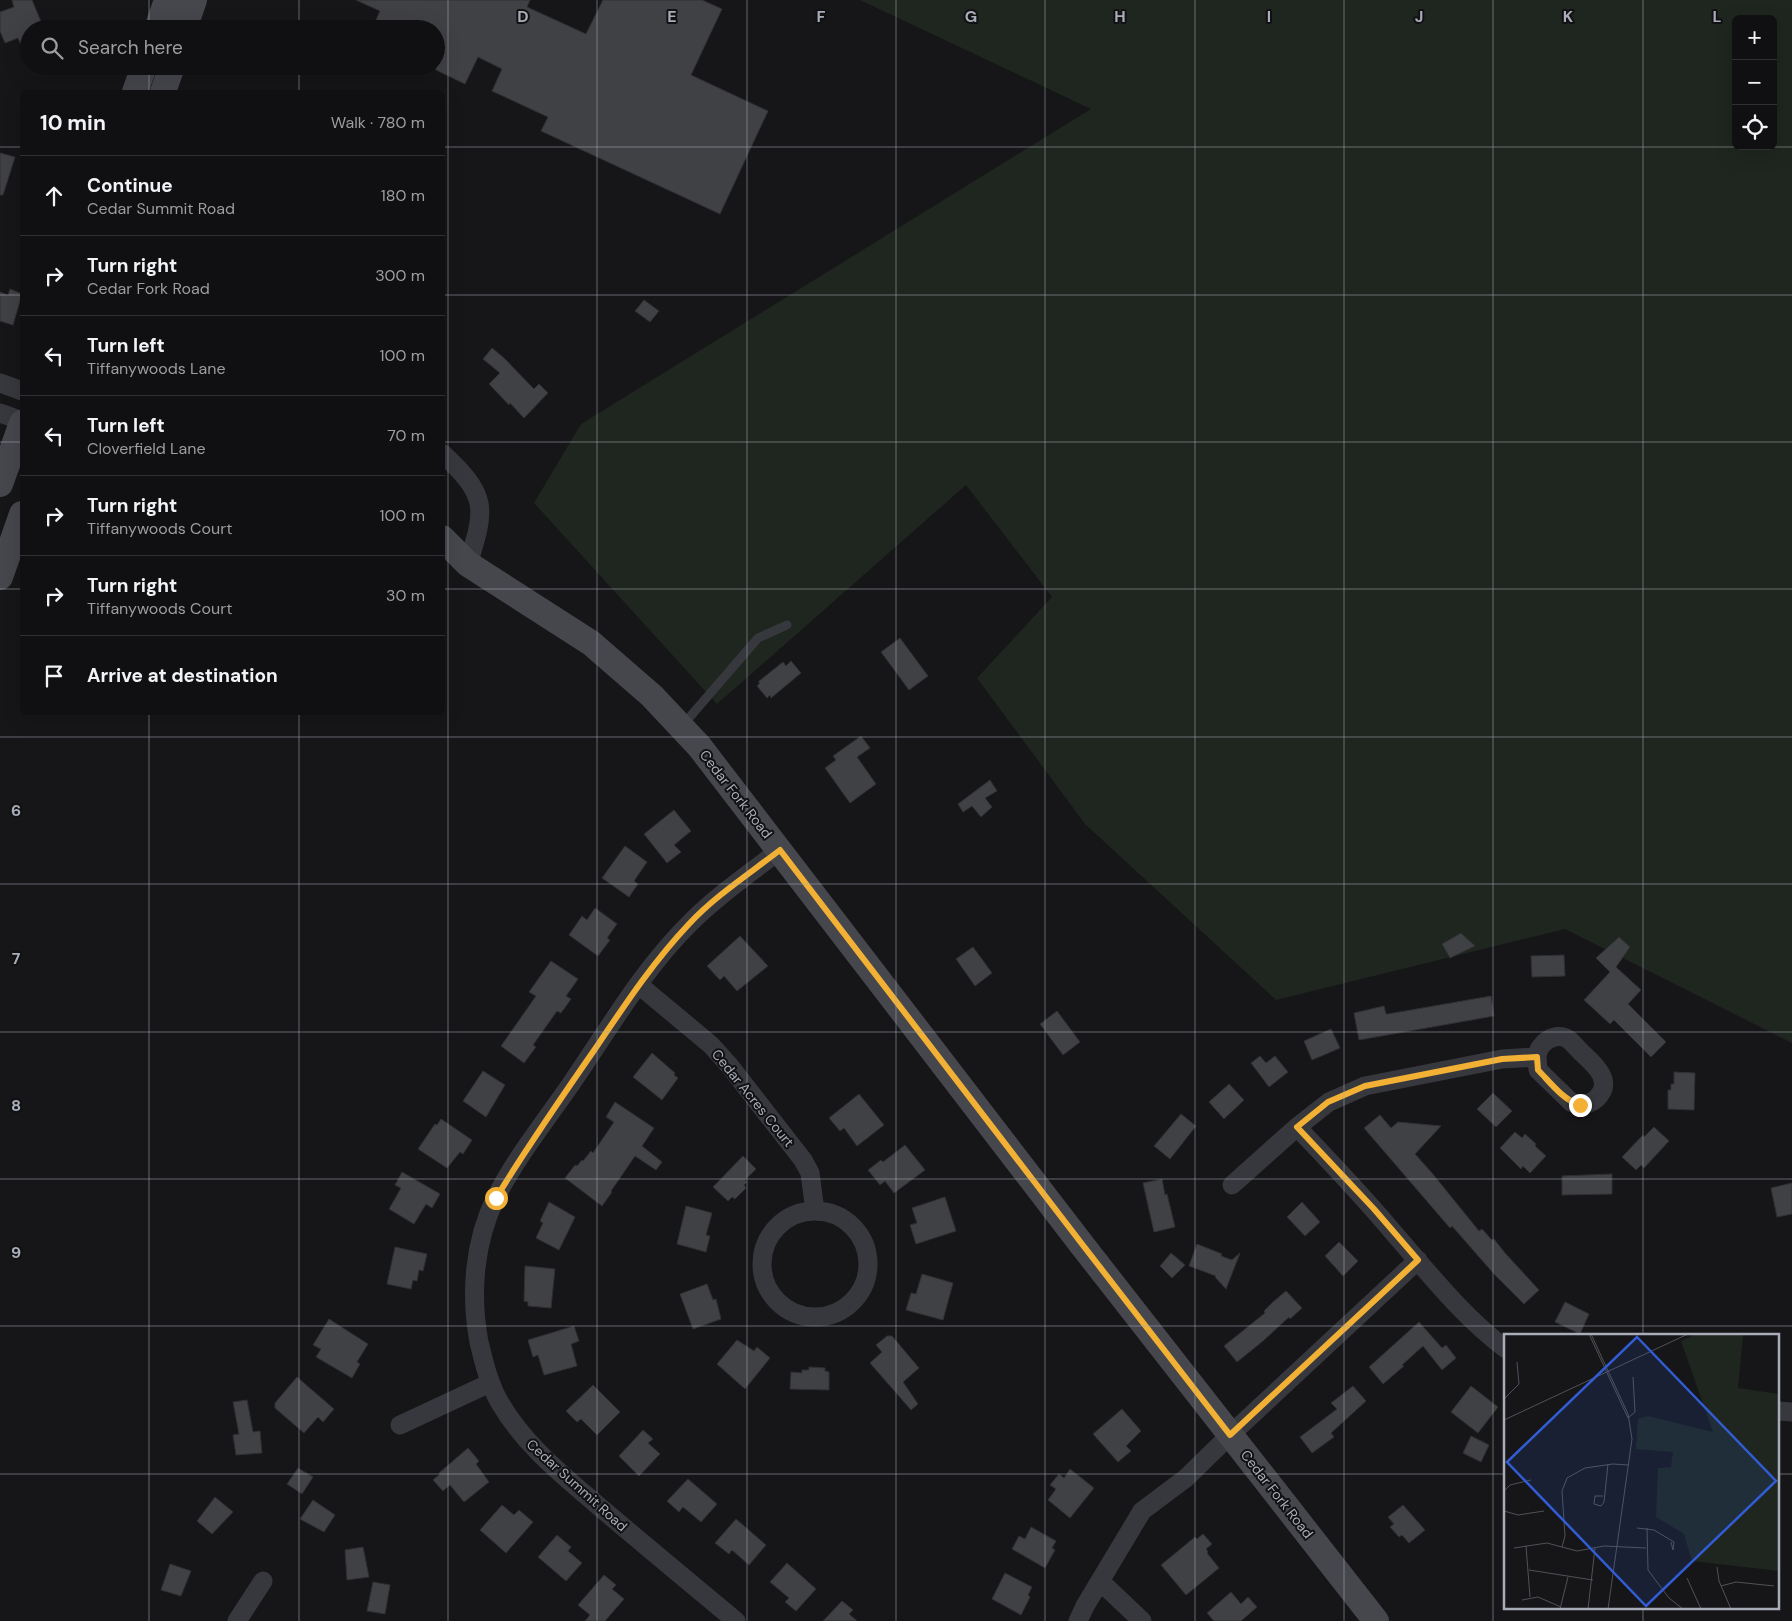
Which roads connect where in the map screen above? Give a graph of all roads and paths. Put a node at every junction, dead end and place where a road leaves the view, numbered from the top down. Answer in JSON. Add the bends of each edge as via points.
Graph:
{"nodes":[{"id":1,"x":167,"y":0,"type":"edge"},
{"id":2,"x":194,"y":0,"type":"edge"},
{"id":3,"x":160,"y":20,"type":"edge"},
{"id":4,"x":187,"y":20,"type":"edge"},
{"id":5,"x":141,"y":75,"type":"edge"},
{"id":6,"x":169,"y":75,"type":"edge"},
{"id":7,"x":136,"y":90,"type":"edge"},
{"id":8,"x":164,"y":90,"type":"edge"},
{"id":9,"x":0,"y":383,"type":"edge"},
{"id":10,"x":20,"y":390,"type":"edge"},
{"id":11,"x":0,"y":413,"type":"edge"},
{"id":12,"x":20,"y":421,"type":"edge"},
{"id":13,"x":20,"y":428,"type":"edge"},
{"id":14,"x":445,"y":457,"type":"edge"},
{"id":15,"x":0,"y":484,"type":"edge"},
{"id":16,"x":20,"y":520,"type":"edge"},
{"id":17,"x":445,"y":541,"type":"edge"},
{"id":18,"x":468,"y":564,"type":"junction"},
{"id":19,"x":445,"y":567,"type":"edge"},
{"id":20,"x":0,"y":578,"type":"edge"},
{"id":21,"x":787,"y":625,"type":"dead end"},
{"id":22,"x":682,"y":726,"type":"junction"},
{"id":23,"x":780,"y":850,"type":"junction"},
{"id":24,"x":639,"y":985,"type":"junction"},
{"id":25,"x":1537,"y":1057,"type":"dead end"},
{"id":26,"x":1297,"y":1127,"type":"junction"},
{"id":27,"x":1232,"y":1185,"type":"dead end"},
{"id":28,"x":815,"y":1211,"type":"junction"},
{"id":29,"x":1418,"y":1260,"type":"junction"},
{"id":30,"x":1504,"y":1347,"type":"edge"},
{"id":31,"x":490,"y":1383,"type":"junction"},
{"id":32,"x":400,"y":1425,"type":"dead end"},
{"id":33,"x":1230,"y":1435,"type":"junction"},
{"id":34,"x":263,"y":1581,"type":"dead end"},
{"id":35,"x":1100,"y":1581,"type":"junction"},
{"id":36,"x":237,"y":1621,"type":"edge"},
{"id":37,"x":736,"y":1621,"type":"edge"},
{"id":38,"x":1078,"y":1621,"type":"edge"},
{"id":39,"x":1142,"y":1621,"type":"edge"},
{"id":40,"x":1376,"y":1621,"type":"edge"}],
"edges":[{"from":1,"to":3,"type":"street"},
{"from":2,"to":4,"type":"street"},
{"from":5,"to":7,"type":"street"},
{"from":6,"to":8,"type":"street"},
{"from":9,"to":10,"type":"street"},
{"from":11,"to":12,"type":"street"},
{"from":13,"to":15,"type":"street"},
{"from":14,"to":18,"type":"street","via":[[472,484],[480,505],[480,525]]},
{"from":16,"to":20,"type":"street"},
{"from":17,"to":18,"type":"street","name":"Cedar Fork Road"},
{"from":18,"to":19,"type":"street"},
{"from":18,"to":22,"type":"street","name":"Cedar Fork Road","via":[[591,643]]},
{"from":21,"to":22,"type":"lane","via":[[758,638]]},
{"from":22,"to":23,"type":"street","name":"Cedar Fork Road"},
{"from":23,"to":24,"type":"street","name":"Cedar Summit Road","via":[[690,923]]},
{"from":23,"to":33,"type":"street","name":"Cedar Fork Road"},
{"from":24,"to":28,"type":"street","name":"Cedar Acres Court","via":[[711,1046],[744,1083],[803,1160],[811,1179]]},
{"from":24,"to":31,"type":"street","name":"Cedar Summit Road","via":[[496,1198],[483,1234],[473,1297]]},
{"from":25,"to":26,"type":"street","via":[[1502,1059],[1365,1086],[1328,1102]]},
{"from":26,"to":27,"type":"street"},
{"from":26,"to":29,"type":"street"},
{"from":28,"to":28,"type":"street","via":[[792,1216],[773,1230],[761,1264],[766,1287],[780,1306],[814,1318],[848,1307],[863,1288],[868,1265],[863,1242],[853,1227],[838,1216]]},
{"from":29,"to":30,"type":"street","via":[[1466,1315]]},
{"from":29,"to":33,"type":"street"},
{"from":31,"to":32,"type":"street"},
{"from":31,"to":37,"type":"street","name":"Cedar Summit Road","via":[[527,1442]]},
{"from":33,"to":35,"type":"street","via":[[1186,1478],[1142,1511]]},
{"from":33,"to":40,"type":"street","name":"Cedar Fork Road"},
{"from":34,"to":36,"type":"street"},
{"from":35,"to":38,"type":"street"},
{"from":35,"to":39,"type":"street"}]}
